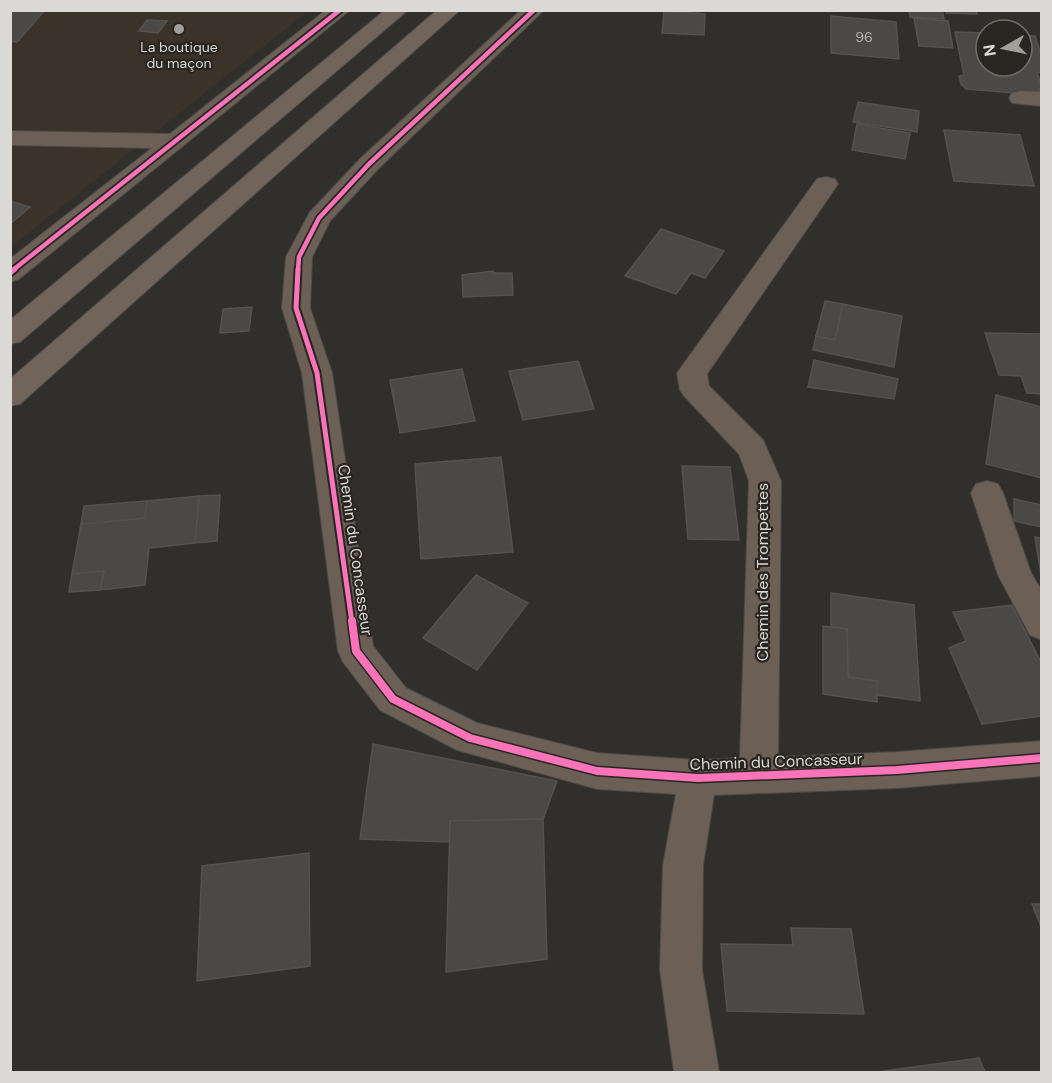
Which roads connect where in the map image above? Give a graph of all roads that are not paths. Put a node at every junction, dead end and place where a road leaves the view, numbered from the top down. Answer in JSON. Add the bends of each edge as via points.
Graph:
{"nodes":[{"id":1,"x":340,"y":10,"type":"edge"},
{"id":2,"x":398,"y":10,"type":"edge"},
{"id":3,"x":450,"y":10,"type":"edge"},
{"id":4,"x":534,"y":10,"type":"edge"},
{"id":5,"x":10,"y":138,"type":"edge"},
{"id":6,"x":176,"y":141,"type":"junction"},
{"id":7,"x":826,"y":184,"type":"dead end"},
{"id":8,"x":10,"y":273,"type":"edge"},
{"id":9,"x":10,"y":335,"type":"edge"},
{"id":10,"x":10,"y":396,"type":"edge"},
{"id":11,"x":987,"y":493,"type":"dead end"},
{"id":12,"x":1041,"y":625,"type":"edge"},
{"id":13,"x":1041,"y":758,"type":"edge"},
{"id":14,"x":759,"y":776,"type":"junction"},
{"id":15,"x":699,"y":778,"type":"junction"},
{"id":16,"x":697,"y":1072,"type":"edge"}],
"edges":[{"from":1,"to":6,"type":"street"},
{"from":2,"to":9,"type":"highway"},
{"from":3,"to":10,"type":"highway"},
{"from":4,"to":15,"type":"street","name":"Chemin du Concasseur","via":[[369,164],[319,218],[299,257],[296,308],[317,373],[356,651],[393,699],[470,738],[597,771]]},
{"from":5,"to":6,"type":"street"},
{"from":6,"to":8,"type":"street"},
{"from":7,"to":14,"type":"street","name":"Chemin des Trompettes","via":[[692,373],[695,390],[752,448],[765,481]]},
{"from":11,"to":12,"type":"street","via":[[1015,575]]},
{"from":13,"to":14,"type":"street","name":"Chemin du Concasseur"},
{"from":14,"to":15,"type":"street","name":"Chemin du Concasseur"},
{"from":15,"to":16,"type":"street","via":[[683,865],[681,970]]}]}
